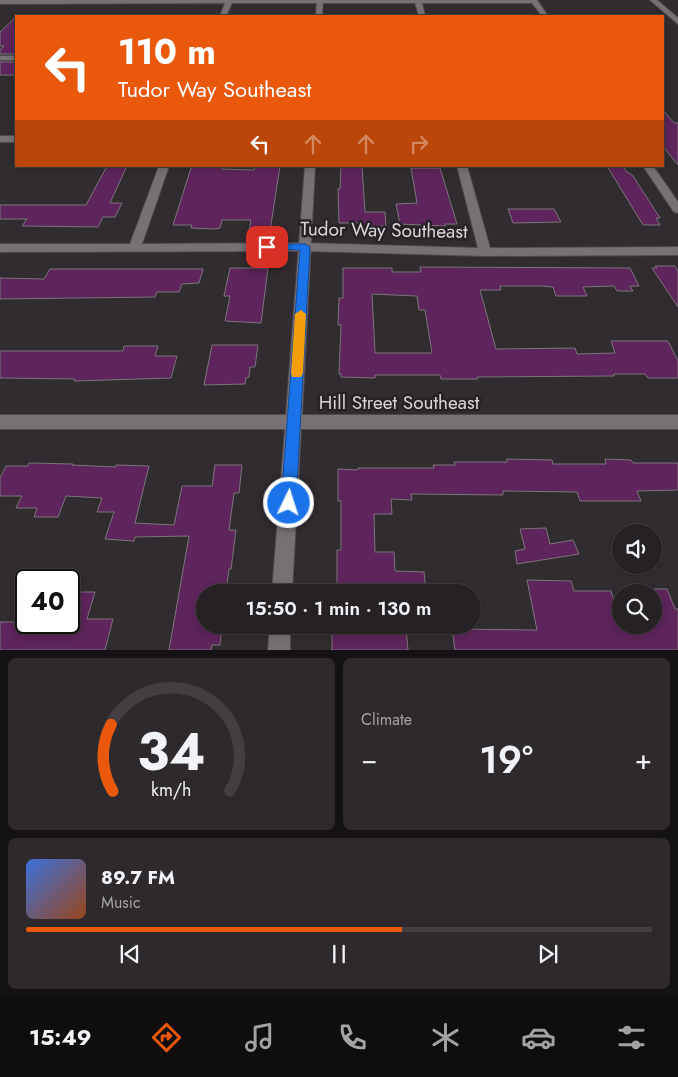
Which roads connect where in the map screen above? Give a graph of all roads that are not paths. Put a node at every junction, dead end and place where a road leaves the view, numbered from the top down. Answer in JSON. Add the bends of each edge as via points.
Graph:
{"nodes":[{"id":1,"x":653,"y":0,"type":"edge"},
{"id":2,"x":320,"y":1,"type":"edge"},
{"id":3,"x":0,"y":2,"type":"edge"},
{"id":4,"x":229,"y":2,"type":"junction"},
{"id":5,"x":418,"y":2,"type":"junction"},
{"id":6,"x":223,"y":15,"type":"edge"},
{"id":7,"x":319,"y":15,"type":"edge"},
{"id":8,"x":422,"y":15,"type":"edge"},
{"id":9,"x":544,"y":15,"type":"edge"},
{"id":10,"x":678,"y":22,"type":"edge"},
{"id":11,"x":0,"y":58,"type":"edge"},
{"id":12,"x":15,"y":58,"type":"edge"},
{"id":13,"x":0,"y":139,"type":"edge"},
{"id":14,"x":15,"y":139,"type":"edge"},
{"id":15,"x":164,"y":167,"type":"edge"},
{"id":16,"x":310,"y":167,"type":"edge"},
{"id":17,"x":462,"y":167,"type":"edge"},
{"id":18,"x":649,"y":167,"type":"edge"},
{"id":19,"x":678,"y":210,"type":"edge"},
{"id":20,"x":305,"y":247,"type":"junction"},
{"id":21,"x":0,"y":248,"type":"edge"},
{"id":22,"x":134,"y":248,"type":"junction"},
{"id":23,"x":678,"y":251,"type":"edge"},
{"id":24,"x":484,"y":252,"type":"junction"},
{"id":25,"x":0,"y":422,"type":"edge"},
{"id":26,"x":294,"y":422,"type":"junction"},
{"id":27,"x":678,"y":422,"type":"edge"},
{"id":28,"x":283,"y":584,"type":"edge"},
{"id":29,"x":279,"y":634,"type":"edge"},
{"id":30,"x":278,"y":650,"type":"edge"}],
"edges":[{"from":1,"to":10,"type":"street"},
{"from":2,"to":4,"type":"street"},
{"from":2,"to":5,"type":"street"},
{"from":2,"to":7,"type":"street"},
{"from":3,"to":4,"type":"street"},
{"from":4,"to":6,"type":"street"},
{"from":5,"to":8,"type":"street"},
{"from":5,"to":9,"type":"street","via":[[534,2]]},
{"from":11,"to":12,"type":"street"},
{"from":13,"to":14,"type":"street"},
{"from":15,"to":22,"type":"street"},
{"from":16,"to":20,"type":"street"},
{"from":17,"to":24,"type":"street"},
{"from":18,"to":19,"type":"street"},
{"from":20,"to":22,"type":"street","name":"Tudor Way Southeast"},
{"from":20,"to":24,"type":"street","name":"Tudor Way Southeast"},
{"from":20,"to":26,"type":"street"},
{"from":21,"to":22,"type":"street","name":"Tudor Way Southeast"},
{"from":23,"to":24,"type":"street","name":"Tudor Way Southeast"},
{"from":25,"to":26,"type":"street","name":"Hill Street Southeast"},
{"from":26,"to":27,"type":"street","name":"Hill Street Southeast"},
{"from":26,"to":28,"type":"street"},
{"from":29,"to":30,"type":"street"}]}
